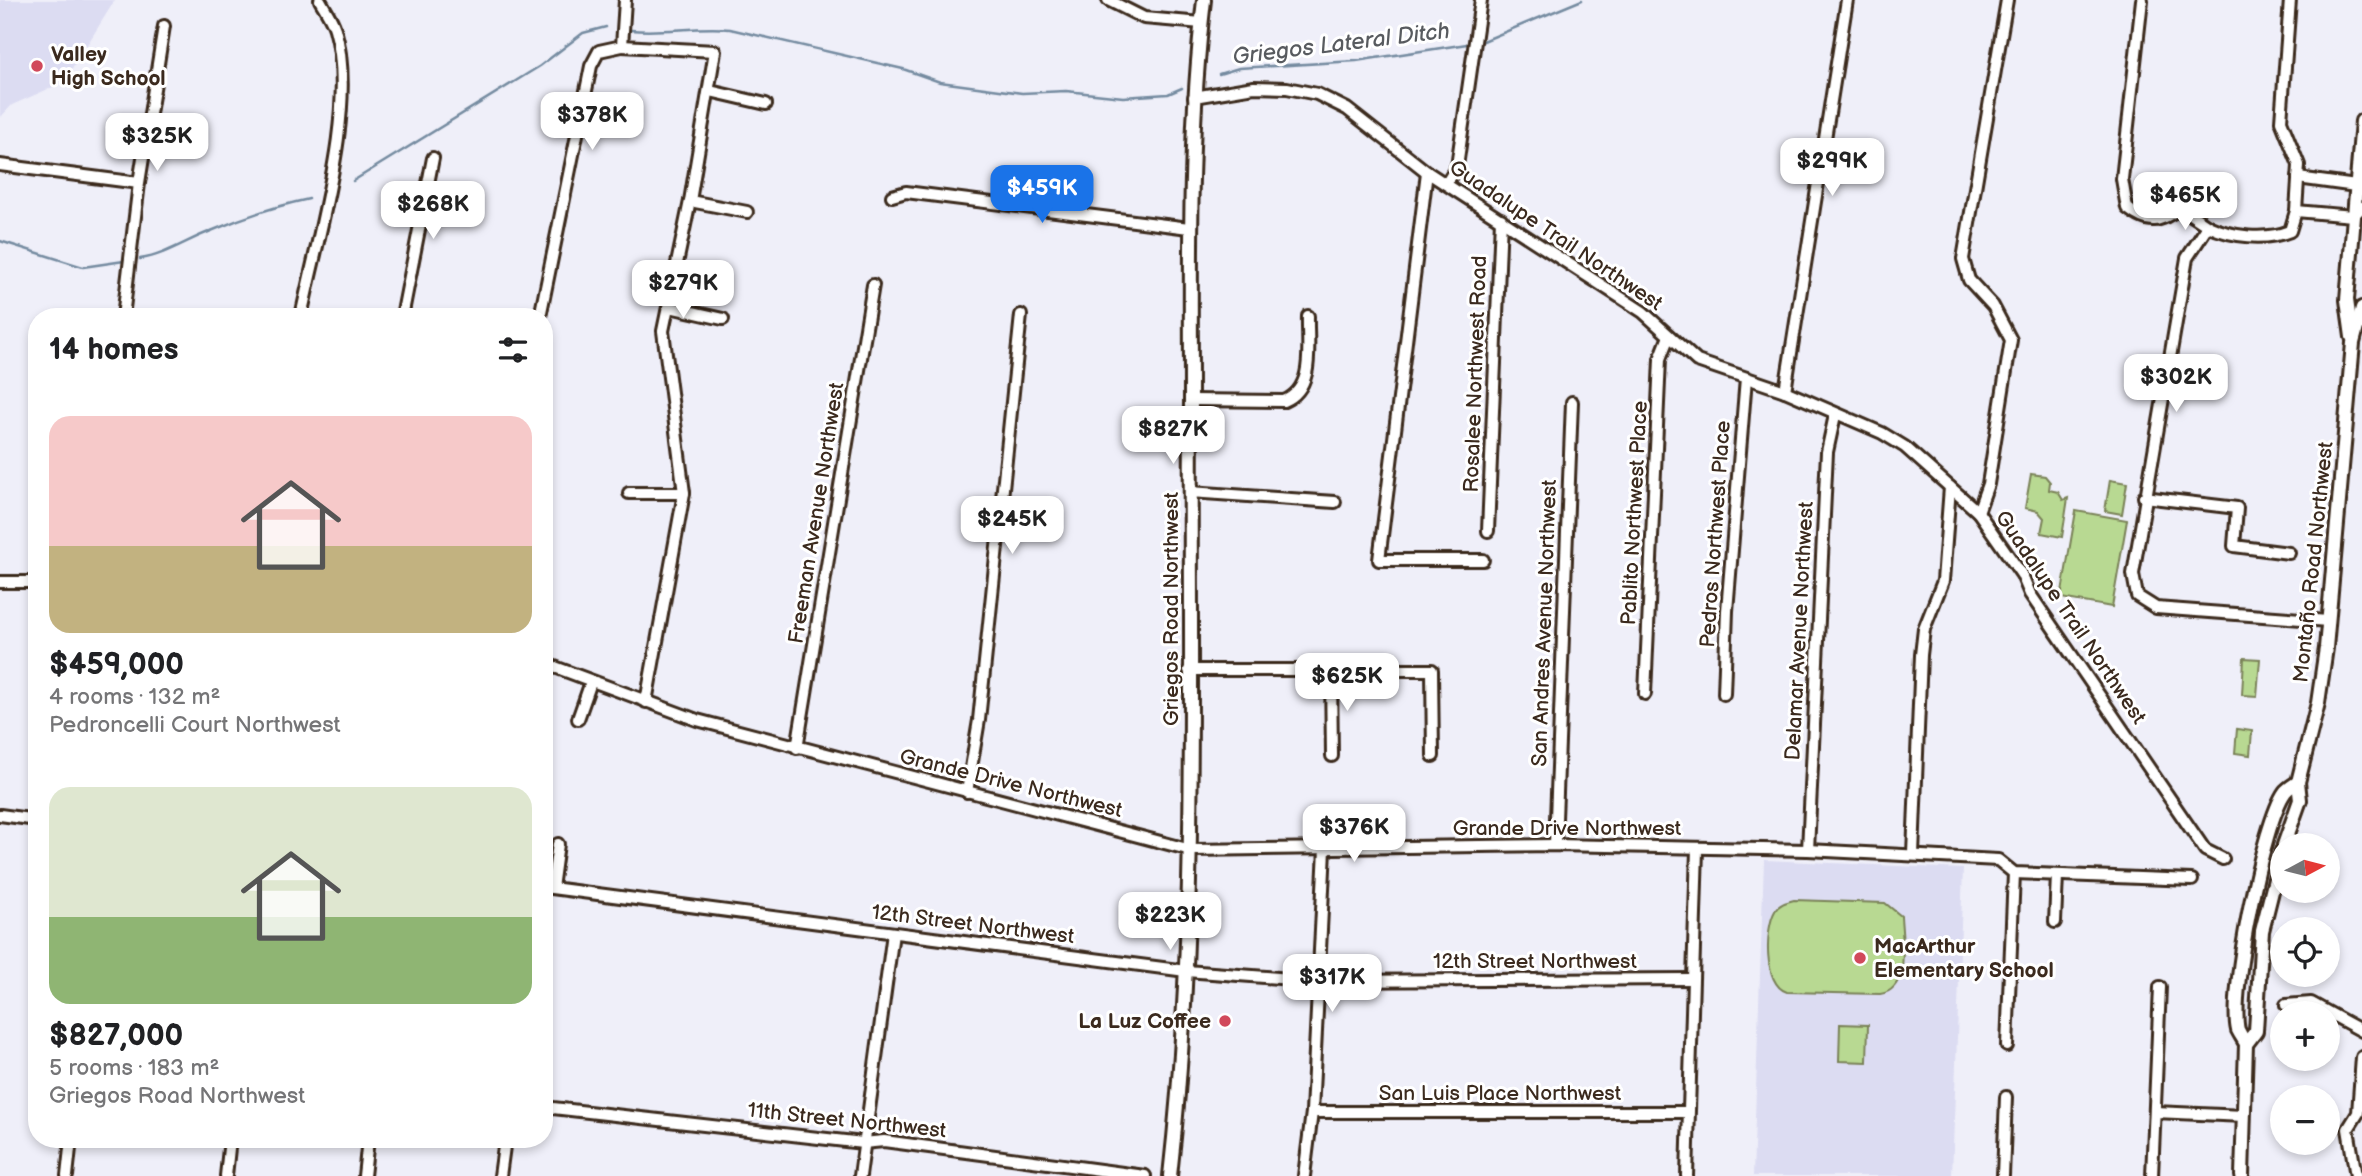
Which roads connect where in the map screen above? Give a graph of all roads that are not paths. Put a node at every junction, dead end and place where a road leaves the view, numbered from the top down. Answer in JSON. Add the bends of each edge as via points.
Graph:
{"nodes":[{"id":1,"x":320,"y":0,"type":"edge"},
{"id":2,"x":625,"y":0,"type":"edge"},
{"id":3,"x":1108,"y":0,"type":"edge"},
{"id":4,"x":1205,"y":0,"type":"edge"},
{"id":5,"x":1481,"y":0,"type":"edge"},
{"id":6,"x":1847,"y":0,"type":"edge"},
{"id":7,"x":2007,"y":0,"type":"edge"},
{"id":8,"x":2142,"y":0,"type":"edge"},
{"id":9,"x":2290,"y":0,"type":"edge"},
{"id":10,"x":1202,"y":23,"type":"junction"},
{"id":11,"x":164,"y":26,"type":"dead end"},
{"id":12,"x":622,"y":46,"type":"junction"},
{"id":13,"x":710,"y":91,"type":"junction"},
{"id":14,"x":1194,"y":97,"type":"junction"},
{"id":15,"x":766,"y":104,"type":"dead end"},
{"id":16,"x":2362,"y":121,"type":"edge"},
{"id":17,"x":433,"y":158,"type":"dead end"},
{"id":18,"x":0,"y":165,"type":"edge"},
{"id":19,"x":1427,"y":172,"type":"junction"},
{"id":20,"x":2298,"y":178,"type":"junction"},
{"id":21,"x":139,"y":183,"type":"junction"},
{"id":22,"x":1446,"y":184,"type":"junction"},
{"id":23,"x":2359,"y":188,"type":"edge"},
{"id":24,"x":892,"y":196,"type":"dead end"},
{"id":25,"x":690,"y":201,"type":"junction"},
{"id":26,"x":2296,"y":211,"type":"junction"},
{"id":27,"x":2358,"y":211,"type":"edge"},
{"id":28,"x":747,"y":212,"type":"dead end"},
{"id":29,"x":1501,"y":219,"type":"junction"},
{"id":30,"x":2208,"y":226,"type":"junction"},
{"id":31,"x":1189,"y":228,"type":"junction"},
{"id":32,"x":873,"y":285,"type":"dead end"},
{"id":33,"x":670,"y":307,"type":"junction"},
{"id":34,"x":124,"y":308,"type":"edge"},
{"id":35,"x":303,"y":308,"type":"edge"},
{"id":36,"x":404,"y":308,"type":"edge"},
{"id":37,"x":542,"y":308,"type":"edge"},
{"id":38,"x":2362,"y":308,"type":"edge"},
{"id":39,"x":1021,"y":315,"type":"dead end"},
{"id":40,"x":1308,"y":316,"type":"dead end"},
{"id":41,"x":723,"y":319,"type":"dead end"},
{"id":42,"x":1669,"y":336,"type":"junction"},
{"id":43,"x":2353,"y":343,"type":"junction"},
{"id":44,"x":1746,"y":378,"type":"junction"},
{"id":45,"x":1785,"y":391,"type":"junction"},
{"id":46,"x":1191,"y":400,"type":"junction"},
{"id":47,"x":1572,"y":402,"type":"dead end"},
{"id":48,"x":1835,"y":415,"type":"junction"},
{"id":49,"x":1950,"y":487,"type":"junction"},
{"id":50,"x":1189,"y":492,"type":"junction"},
{"id":51,"x":629,"y":493,"type":"dead end"},
{"id":52,"x":684,"y":493,"type":"junction"},
{"id":53,"x":2144,"y":497,"type":"junction"},
{"id":54,"x":1335,"y":502,"type":"dead end"},
{"id":55,"x":1978,"y":512,"type":"junction"},
{"id":56,"x":1488,"y":531,"type":"dead end"},
{"id":57,"x":2289,"y":553,"type":"dead end"},
{"id":58,"x":1483,"y":560,"type":"dead end"},
{"id":59,"x":0,"y":582,"type":"edge"},
{"id":60,"x":28,"y":582,"type":"edge"},
{"id":61,"x":2328,"y":621,"type":"junction"},
{"id":62,"x":553,"y":667,"type":"edge"},
{"id":63,"x":1189,"y":670,"type":"junction"},
{"id":64,"x":1331,"y":671,"type":"junction"},
{"id":65,"x":591,"y":682,"type":"junction"},
{"id":66,"x":1645,"y":694,"type":"dead end"},
{"id":67,"x":1724,"y":694,"type":"dead end"},
{"id":68,"x":646,"y":702,"type":"junction"},
{"id":69,"x":578,"y":719,"type":"dead end"},
{"id":70,"x":796,"y":748,"type":"junction"},
{"id":71,"x":1332,"y":756,"type":"dead end"},
{"id":72,"x":1433,"y":756,"type":"dead end"},
{"id":73,"x":2298,"y":782,"type":"junction"},
{"id":74,"x":967,"y":792,"type":"junction"},
{"id":75,"x":0,"y":816,"type":"edge"},
{"id":76,"x":28,"y":819,"type":"edge"},
{"id":77,"x":2288,"y":833,"type":"edge"},
{"id":78,"x":558,"y":844,"type":"dead end"},
{"id":79,"x":1555,"y":845,"type":"junction"},
{"id":80,"x":1325,"y":849,"type":"junction"},
{"id":81,"x":1697,"y":849,"type":"junction"},
{"id":82,"x":1191,"y":850,"type":"junction"},
{"id":83,"x":1808,"y":850,"type":"junction"},
{"id":84,"x":1913,"y":854,"type":"junction"},
{"id":85,"x":2223,"y":859,"type":"dead end"},
{"id":86,"x":553,"y":866,"type":"edge"},
{"id":87,"x":2014,"y":873,"type":"junction"},
{"id":88,"x":2057,"y":874,"type":"junction"},
{"id":89,"x":2192,"y":880,"type":"dead end"},
{"id":90,"x":553,"y":889,"type":"edge"},
{"id":91,"x":2270,"y":899,"type":"edge"},
{"id":92,"x":2055,"y":922,"type":"dead end"},
{"id":93,"x":892,"y":933,"type":"junction"},
{"id":94,"x":1186,"y":971,"type":"junction"},
{"id":95,"x":1692,"y":979,"type":"junction"},
{"id":96,"x":1318,"y":981,"type":"junction"},
{"id":97,"x":2160,"y":987,"type":"dead end"},
{"id":98,"x":2340,"y":1019,"type":"edge"},
{"id":99,"x":2362,"y":1031,"type":"edge"},
{"id":100,"x":2246,"y":1044,"type":"junction"},
{"id":101,"x":2007,"y":1046,"type":"dead end"},
{"id":102,"x":2362,"y":1057,"type":"edge"},
{"id":103,"x":2006,"y":1097,"type":"dead end"},
{"id":104,"x":553,"y":1108,"type":"edge"},
{"id":105,"x":1312,"y":1112,"type":"junction"},
{"id":106,"x":1689,"y":1112,"type":"junction"},
{"id":107,"x":2155,"y":1112,"type":"junction"},
{"id":108,"x":2244,"y":1116,"type":"junction"},
{"id":109,"x":863,"y":1143,"type":"junction"},
{"id":110,"x":70,"y":1148,"type":"edge"},
{"id":111,"x":229,"y":1148,"type":"edge"},
{"id":112,"x":367,"y":1148,"type":"edge"},
{"id":113,"x":504,"y":1148,"type":"edge"},
{"id":114,"x":67,"y":1176,"type":"edge"},
{"id":115,"x":226,"y":1176,"type":"edge"},
{"id":116,"x":364,"y":1176,"type":"edge"},
{"id":117,"x":500,"y":1176,"type":"edge"},
{"id":118,"x":860,"y":1176,"type":"edge"},
{"id":119,"x":1145,"y":1176,"type":"edge"},
{"id":120,"x":1170,"y":1176,"type":"edge"},
{"id":121,"x":1304,"y":1176,"type":"edge"},
{"id":122,"x":1686,"y":1176,"type":"edge"},
{"id":123,"x":2003,"y":1176,"type":"edge"},
{"id":124,"x":2152,"y":1176,"type":"edge"},
{"id":125,"x":2242,"y":1176,"type":"edge"},
{"id":126,"x":2356,"y":1176,"type":"edge"}],
"edges":[{"from":1,"to":35,"type":"street","via":[[335,29],[342,83],[328,189]]},
{"from":2,"to":12,"type":"street"},
{"from":3,"to":10,"type":"street","via":[[1144,18]]},
{"from":4,"to":10,"type":"main road","name":"Griegos Road Northwest"},
{"from":5,"to":22,"type":"street","via":[[1457,166]]},
{"from":6,"to":45,"type":"street"},
{"from":7,"to":55,"type":"street","via":[[1963,259],[1969,281],[1993,306],[2011,340],[1988,484]]},
{"from":8,"to":30,"type":"street","via":[[2122,190],[2127,208],[2147,220],[2160,221],[2180,208]]},
{"from":9,"to":20,"type":"street","via":[[2281,121],[2298,165]]},
{"from":10,"to":14,"type":"main road","name":"Griegos Road Northwest"},
{"from":11,"to":21,"type":"street"},
{"from":12,"to":13,"type":"street","via":[[715,51]]},
{"from":12,"to":37,"type":"street","via":[[599,51],[591,66]]},
{"from":13,"to":15,"type":"street"},
{"from":13,"to":25,"type":"street"},
{"from":14,"to":19,"type":"street","name":"Guadalupe Trail Northwest","via":[[1254,86],[1317,94],[1347,108]]},
{"from":14,"to":31,"type":"main road","name":"Griegos Road Northwest"},
{"from":16,"to":23,"type":"main road","name":"Montaño Road Northwest"},
{"from":17,"to":36,"type":"street"},
{"from":18,"to":21,"type":"street"},
{"from":19,"to":22,"type":"street","name":"Guadalupe Trail Northwest"},
{"from":19,"to":58,"type":"street","name":"Guadalupe Trail Northwest","via":[[1379,560]]},
{"from":20,"to":23,"type":"street"},
{"from":20,"to":26,"type":"street"},
{"from":21,"to":34,"type":"street"},
{"from":22,"to":29,"type":"street","name":"Guadalupe Trail Northwest"},
{"from":23,"to":27,"type":"main road","name":"Montaño Road Northwest"},
{"from":24,"to":31,"type":"street","via":[[906,192]]},
{"from":25,"to":28,"type":"street"},
{"from":25,"to":33,"type":"street"},
{"from":26,"to":27,"type":"street"},
{"from":26,"to":30,"type":"street","via":[[2290,232],[2279,236],[2228,235]]},
{"from":27,"to":43,"type":"main road","name":"Montaño Road Northwest","via":[[2347,300]]},
{"from":29,"to":42,"type":"street","name":"Guadalupe Trail Northwest","via":[[1612,291]]},
{"from":29,"to":56,"type":"street","name":"Rosalee Northwest Road"},
{"from":30,"to":53,"type":"street","via":[[2187,258]]},
{"from":31,"to":46,"type":"main road","name":"Griegos Road Northwest"},
{"from":32,"to":70,"type":"street","name":"Freeman Avenue Northwest"},
{"from":33,"to":41,"type":"street"},
{"from":33,"to":52,"type":"street","via":[[663,331]]},
{"from":38,"to":43,"type":"main road","name":"Montaño Road Northwest"},
{"from":39,"to":74,"type":"street","via":[[979,720]]},
{"from":40,"to":46,"type":"street","via":[[1307,371],[1297,396],[1284,401]]},
{"from":42,"to":44,"type":"street","name":"Guadalupe Trail Northwest","via":[[1697,361]]},
{"from":42,"to":66,"type":"street","name":"Pablito Northwest Place","via":[[1660,359]]},
{"from":43,"to":61,"type":"main road","name":"Montaño Road Northwest"},
{"from":44,"to":45,"type":"street","name":"Guadalupe Trail Northwest"},
{"from":44,"to":67,"type":"street","name":"Pedros Northwest Place"},
{"from":45,"to":48,"type":"street","name":"Guadalupe Trail Northwest"},
{"from":46,"to":50,"type":"main road","name":"Griegos Road Northwest"},
{"from":47,"to":79,"type":"street","name":"San Andres Avenue Northwest"},
{"from":48,"to":49,"type":"street","name":"Guadalupe Trail Northwest","via":[[1905,447]]},
{"from":48,"to":83,"type":"street","name":"Delamar Avenue Northwest","via":[[1827,452]]},
{"from":49,"to":55,"type":"street","name":"Guadalupe Trail Northwest"},
{"from":49,"to":84,"type":"street","via":[[1942,581],[1924,629],[1921,655]]},
{"from":50,"to":54,"type":"street"},
{"from":50,"to":63,"type":"main road","name":"Griegos Road Northwest"},
{"from":51,"to":52,"type":"street"},
{"from":52,"to":68,"type":"street"},
{"from":53,"to":57,"type":"street","via":[[2237,508],[2234,546]]},
{"from":53,"to":61,"type":"street","via":[[2133,574],[2137,596],[2145,604]]},
{"from":55,"to":85,"type":"street","name":"Guadalupe Trail Northwest","via":[[2205,850]]},
{"from":59,"to":60,"type":"street"},
{"from":61,"to":73,"type":"main road","name":"Montaño Road Northwest","via":[[2318,703]]},
{"from":62,"to":65,"type":"street","name":"Grande Drive Northwest"},
{"from":63,"to":64,"type":"street"},
{"from":63,"to":82,"type":"main road","name":"Griegos Road Northwest"},
{"from":64,"to":71,"type":"street"},
{"from":64,"to":72,"type":"street","via":[[1432,670]]},
{"from":65,"to":68,"type":"street","name":"Grande Drive Northwest"},
{"from":65,"to":69,"type":"street"},
{"from":68,"to":70,"type":"street","name":"Grande Drive Northwest"},
{"from":70,"to":74,"type":"street","name":"Grande Drive Northwest"},
{"from":73,"to":77,"type":"main road","name":"Montaño Road Northwest","via":[[2300,800]]},
{"from":73,"to":100,"type":"main road","name":"Montaño Road Northwest","via":[[2285,792],[2278,809],[2249,912],[2238,1029]]},
{"from":74,"to":82,"type":"street","name":"Grande Drive Northwest"},
{"from":75,"to":76,"type":"street"},
{"from":78,"to":86,"type":"street"},
{"from":79,"to":80,"type":"street","name":"Grande Drive Northwest"},
{"from":79,"to":81,"type":"street","name":"Grande Drive Northwest"},
{"from":80,"to":82,"type":"street","name":"Grande Drive Northwest"},
{"from":80,"to":96,"type":"street"},
{"from":81,"to":83,"type":"street","name":"Grande Drive Northwest"},
{"from":81,"to":95,"type":"street"},
{"from":82,"to":94,"type":"main road","name":"Griegos Road Northwest"},
{"from":83,"to":84,"type":"street","name":"Grande Drive Northwest"},
{"from":84,"to":87,"type":"street","name":"Grande Drive Northwest","via":[[1998,860]]},
{"from":87,"to":88,"type":"street","name":"Grande Drive Northwest"},
{"from":87,"to":101,"type":"street"},
{"from":88,"to":89,"type":"street","name":"Grande Drive Northwest"},
{"from":88,"to":92,"type":"street"},
{"from":90,"to":93,"type":"street","name":"12th Street Northwest"},
{"from":91,"to":100,"type":"main road","name":"Montaño Road Northwest","via":[[2262,931],[2256,1031]]},
{"from":93,"to":94,"type":"street","name":"12th Street Northwest"},
{"from":93,"to":109,"type":"street"},
{"from":94,"to":96,"type":"street","name":"12th Street Northwest"},
{"from":94,"to":120,"type":"main road","name":"Griegos Road Northwest"},
{"from":95,"to":96,"type":"street","name":"12th Street Northwest"},
{"from":95,"to":106,"type":"street"},
{"from":96,"to":105,"type":"street"},
{"from":97,"to":107,"type":"street"},
{"from":98,"to":99,"type":"street"},
{"from":100,"to":108,"type":"main road","name":"Montaño Road Northwest"},
{"from":102,"to":126,"type":"street","via":[[2358,1112],[2348,1129]]},
{"from":103,"to":123,"type":"street"},
{"from":104,"to":109,"type":"street","name":"11th Street Northwest"},
{"from":105,"to":106,"type":"street","name":"San Luis Place Northwest"},
{"from":105,"to":121,"type":"street"},
{"from":106,"to":122,"type":"street"},
{"from":107,"to":108,"type":"street"},
{"from":107,"to":124,"type":"street"},
{"from":108,"to":125,"type":"main road","name":"Montaño Road Northwest"},
{"from":109,"to":118,"type":"street"},
{"from":109,"to":119,"type":"street","name":"11th Street Northwest"},
{"from":110,"to":114,"type":"street"},
{"from":111,"to":115,"type":"street"},
{"from":112,"to":116,"type":"street"},
{"from":113,"to":117,"type":"street"}]}
